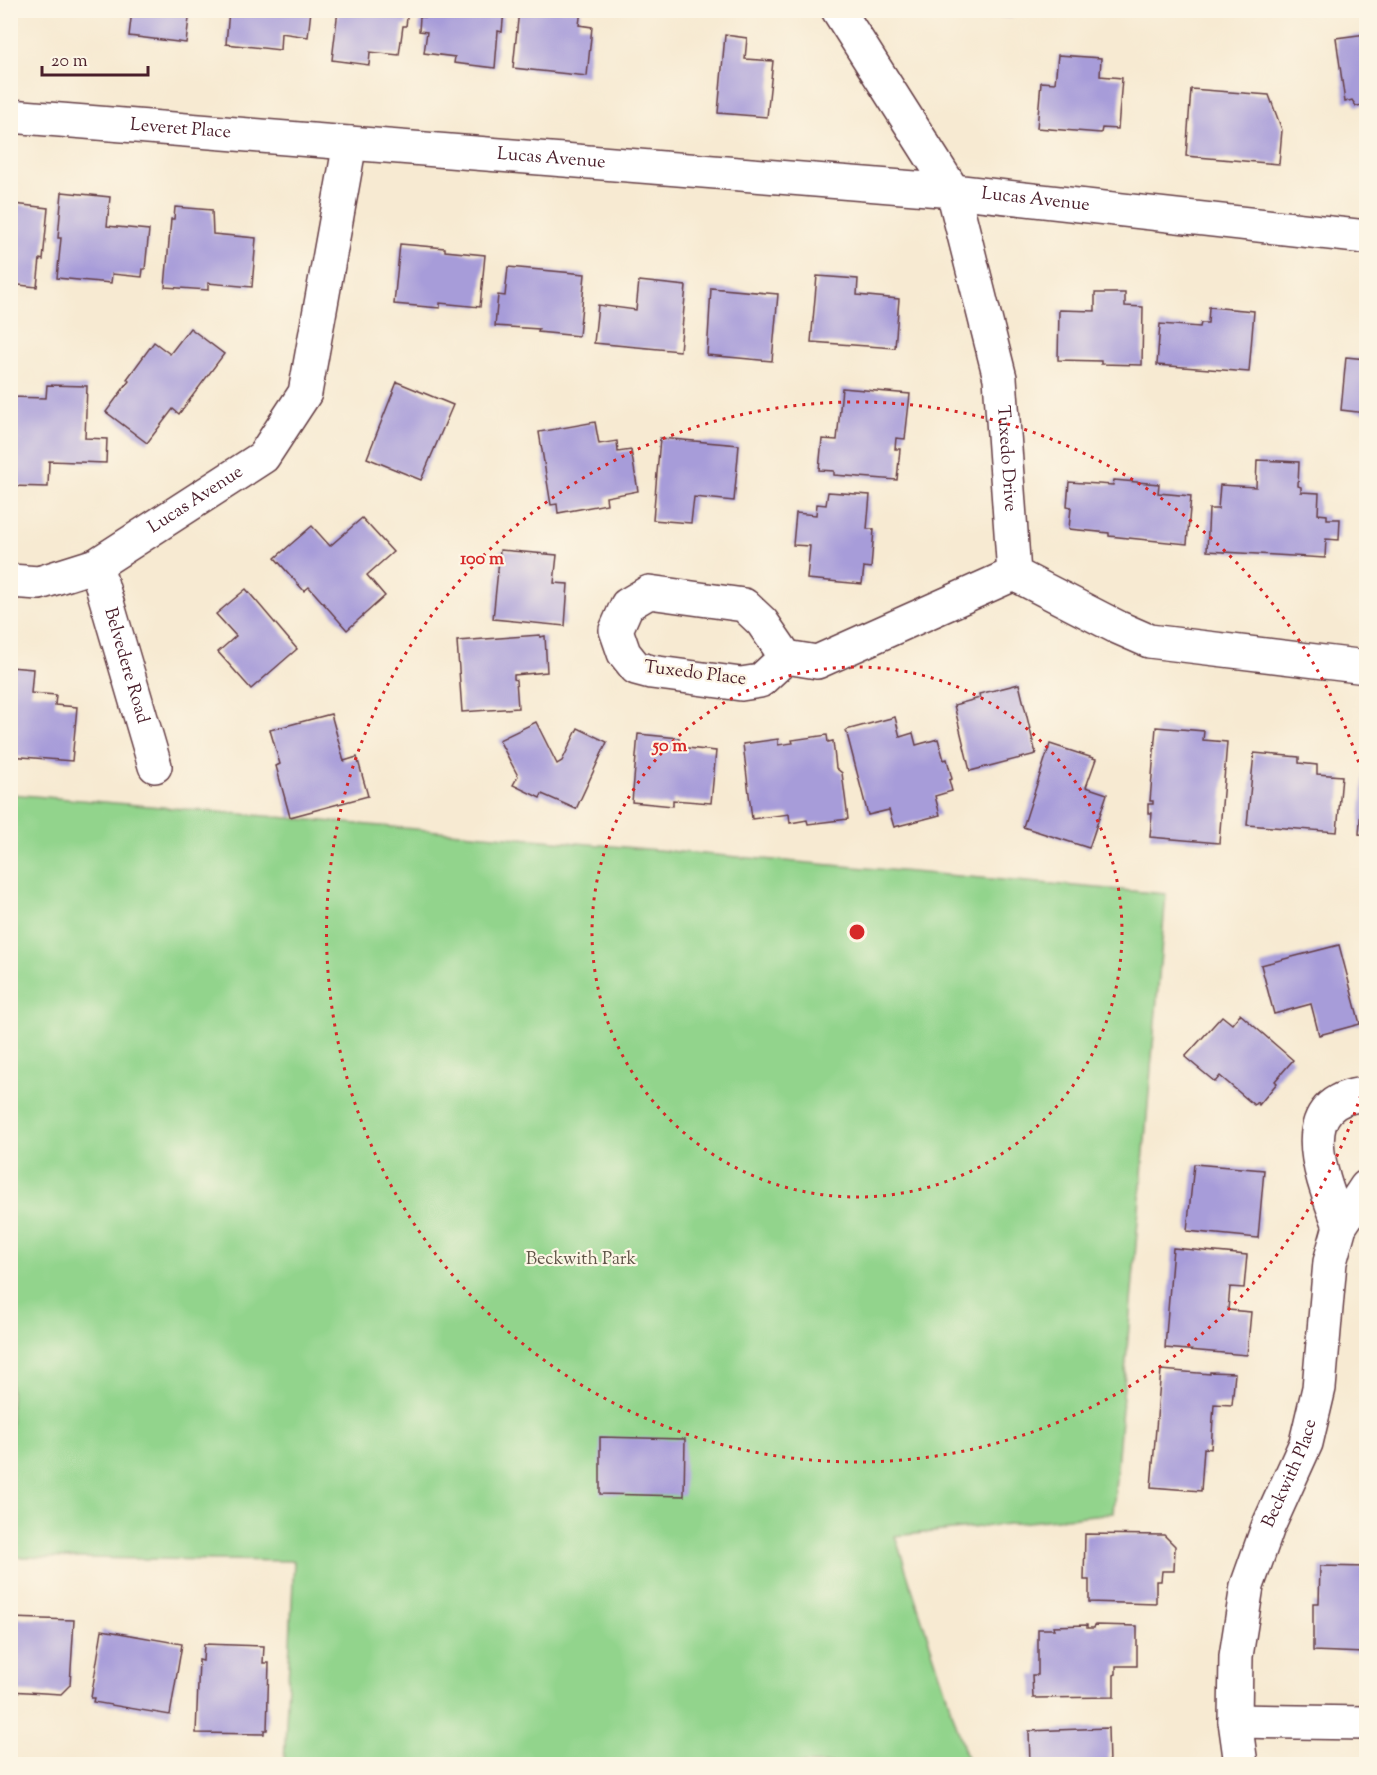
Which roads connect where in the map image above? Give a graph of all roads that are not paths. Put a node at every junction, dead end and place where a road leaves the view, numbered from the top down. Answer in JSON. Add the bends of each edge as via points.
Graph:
{"nodes":[{"id":1,"x":838,"y":10,"type":"edge"},
{"id":2,"x":10,"y":116,"type":"edge"},
{"id":3,"x":350,"y":143,"type":"junction"},
{"id":4,"x":953,"y":191,"type":"junction"},
{"id":5,"x":1366,"y":237,"type":"edge"},
{"id":6,"x":96,"y":565,"type":"junction"},
{"id":7,"x":1014,"y":574,"type":"junction"},
{"id":8,"x":10,"y":581,"type":"edge"},
{"id":9,"x":786,"y":657,"type":"junction"},
{"id":10,"x":1366,"y":667,"type":"edge"},
{"id":11,"x":155,"y":766,"type":"dead end"},
{"id":12,"x":1366,"y":1094,"type":"edge"},
{"id":13,"x":1366,"y":1187,"type":"edge"},
{"id":14,"x":1340,"y":1226,"type":"junction"},
{"id":15,"x":1235,"y":1721,"type":"junction"},
{"id":16,"x":1366,"y":1723,"type":"edge"},
{"id":17,"x":1241,"y":1764,"type":"edge"}],
"edges":[{"from":1,"to":4,"type":"street","name":"Tuxedo Drive"},
{"from":2,"to":3,"type":"street","name":"Leveret Place"},
{"from":3,"to":4,"type":"street","name":"Lucas Avenue"},
{"from":3,"to":6,"type":"street","name":"Lucas Avenue","via":[[305,393],[263,457]]},
{"from":4,"to":5,"type":"street","name":"Lucas Avenue"},
{"from":4,"to":7,"type":"street","name":"Tuxedo Drive","via":[[1000,378]]},
{"from":6,"to":8,"type":"street","name":"Lucas Avenue","via":[[39,583]]},
{"from":6,"to":11,"type":"street","name":"Belvedere Road"},
{"from":7,"to":9,"type":"street","via":[[817,662]]},
{"from":7,"to":10,"type":"street","via":[[1149,641]]},
{"from":9,"to":9,"type":"street","name":"Tuxedo Place","via":[[762,622],[744,605],[649,592],[627,605],[616,630],[624,653],[636,668],[651,672],[741,684],[760,681]]},
{"from":12,"to":14,"type":"street","via":[[1352,1095],[1335,1104],[1323,1115],[1319,1126],[1320,1173]]},
{"from":13,"to":14,"type":"street","name":"Beckwith Place"},
{"from":14,"to":15,"type":"street","name":"Beckwith Place","via":[[1330,1262],[1319,1388],[1306,1443],[1268,1527],[1247,1586],[1236,1656]]},
{"from":15,"to":16,"type":"street"},
{"from":15,"to":17,"type":"street","name":"Beckwith Place"}]}
